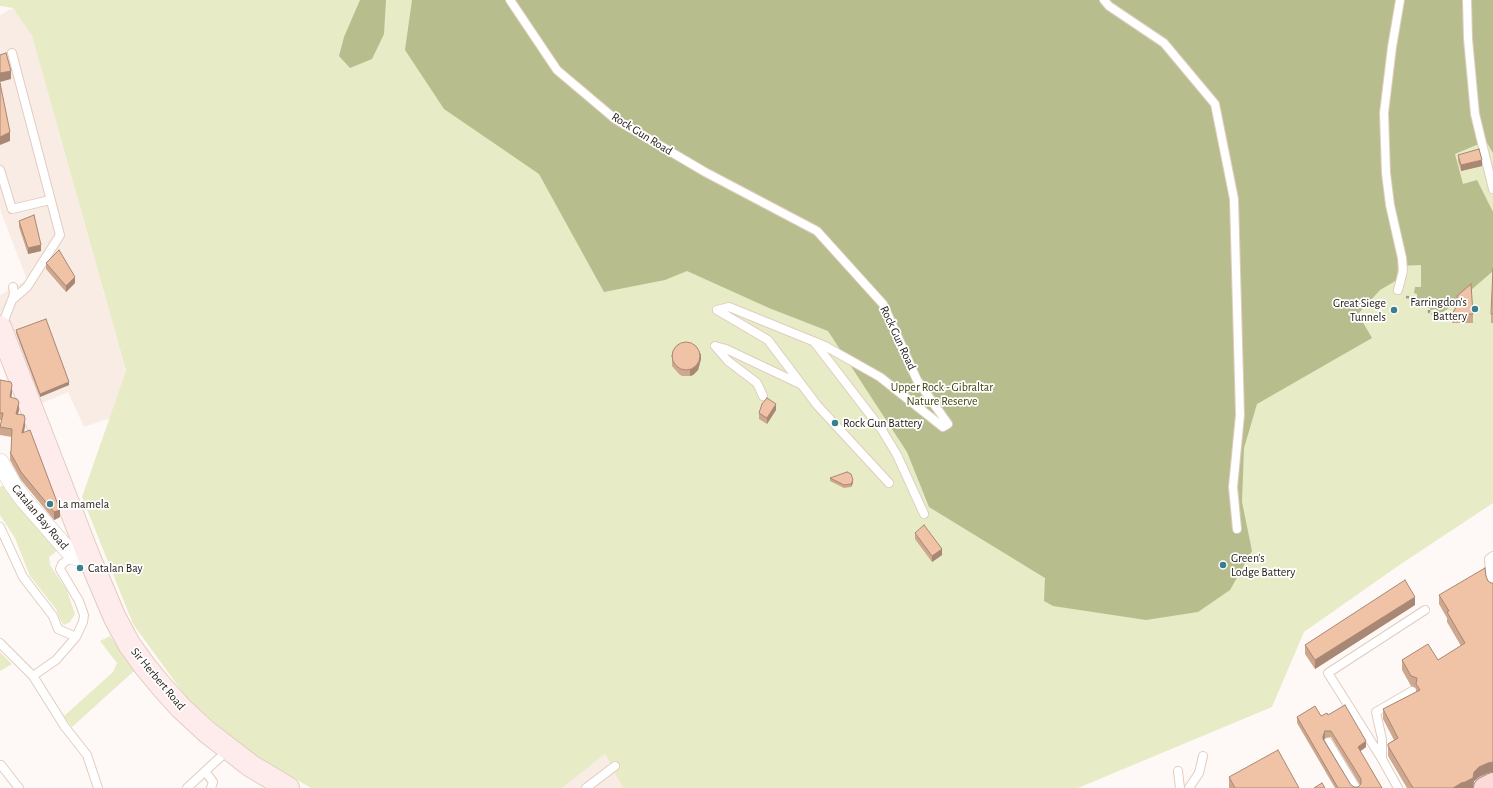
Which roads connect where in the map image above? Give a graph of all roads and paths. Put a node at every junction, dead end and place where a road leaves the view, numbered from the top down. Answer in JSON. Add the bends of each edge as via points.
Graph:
{"nodes":[{"id":1,"x":510,"y":0,"type":"edge"},
{"id":2,"x":1097,"y":0,"type":"edge"},
{"id":3,"x":1400,"y":0,"type":"edge"},
{"id":4,"x":1467,"y":0,"type":"edge"},
{"id":5,"x":1106,"y":3,"type":"edge"},
{"id":6,"x":12,"y":53,"type":"dead end"},
{"id":7,"x":0,"y":170,"type":"edge"},
{"id":8,"x":1493,"y":189,"type":"edge"},
{"id":9,"x":50,"y":200,"type":"junction"},
{"id":10,"x":13,"y":287,"type":"dead end"},
{"id":11,"x":1398,"y":290,"type":"dead end"},
{"id":12,"x":1416,"y":298,"type":"dead end"},
{"id":13,"x":12,"y":300,"type":"junction"},
{"id":14,"x":1434,"y":314,"type":"dead end"},
{"id":15,"x":0,"y":328,"type":"edge"},
{"id":16,"x":815,"y":342,"type":"junction"},
{"id":17,"x":800,"y":384,"type":"junction"},
{"id":18,"x":763,"y":396,"type":"dead end"},
{"id":19,"x":0,"y":462,"type":"edge"},
{"id":20,"x":889,"y":483,"type":"dead end"},
{"id":21,"x":924,"y":514,"type":"dead end"},
{"id":22,"x":0,"y":527,"type":"edge"},
{"id":23,"x":1237,"y":529,"type":"dead end"},
{"id":24,"x":81,"y":556,"type":"junction"},
{"id":25,"x":1493,"y":556,"type":"edge"},
{"id":26,"x":1493,"y":588,"type":"edge"},
{"id":27,"x":1425,"y":610,"type":"dead end"},
{"id":28,"x":76,"y":637,"type":"junction"},
{"id":29,"x":0,"y":643,"type":"edge"},
{"id":30,"x":33,"y":676,"type":"junction"},
{"id":31,"x":1412,"y":691,"type":"dead end"},
{"id":32,"x":1328,"y":742,"type":"dead end"},
{"id":33,"x":228,"y":749,"type":"junction"},
{"id":34,"x":1203,"y":756,"type":"dead end"},
{"id":35,"x":1382,"y":759,"type":"junction"},
{"id":36,"x":0,"y":765,"type":"edge"},
{"id":37,"x":616,"y":766,"type":"dead end"},
{"id":38,"x":205,"y":771,"type":"junction"},
{"id":39,"x":1178,"y":771,"type":"dead end"},
{"id":40,"x":1493,"y":784,"type":"edge"},
{"id":41,"x":19,"y":788,"type":"edge"},
{"id":42,"x":98,"y":788,"type":"edge"},
{"id":43,"x":187,"y":788,"type":"edge"},
{"id":44,"x":211,"y":788,"type":"edge"},
{"id":45,"x":288,"y":788,"type":"edge"},
{"id":46,"x":586,"y":788,"type":"edge"},
{"id":47,"x":1180,"y":788,"type":"edge"},
{"id":48,"x":1189,"y":788,"type":"edge"},
{"id":49,"x":1356,"y":788,"type":"edge"},
{"id":50,"x":1398,"y":788,"type":"edge"},
{"id":51,"x":1485,"y":788,"type":"edge"}],
"edges":[{"from":1,"to":16,"type":"lane","name":"Rock Gun Road","via":[[557,70],[614,119],[705,172],[817,231],[883,304],[917,380],[948,424],[943,427],[880,377]]},
{"from":2,"to":5,"type":"lane"},
{"from":3,"to":11,"type":"lane","via":[[1384,113],[1386,173],[1402,258],[1403,271]]},
{"from":4,"to":8,"type":"lane","via":[[1475,114]]},
{"from":5,"to":23,"type":"lane","via":[[1164,43],[1215,104],[1234,199],[1240,415],[1233,487]]},
{"from":6,"to":9,"type":"lane"},
{"from":7,"to":9,"type":"lane","via":[[12,210]]},
{"from":9,"to":13,"type":"lane","via":[[60,235],[27,287]]},
{"from":10,"to":13,"type":"lane"},
{"from":12,"to":14,"type":"path","via":[[1416,305],[1429,305],[1429,312]]},
{"from":13,"to":15,"type":"lane"},
{"from":15,"to":24,"type":"main road","name":"Sir Herbert Road"},
{"from":16,"to":17,"type":"lane","name":"Rock Gun Road","via":[[729,307],[718,310],[768,340]]},
{"from":16,"to":21,"type":"lane","via":[[882,430],[898,456]]},
{"from":17,"to":18,"type":"lane","via":[[716,346],[728,361],[757,383]]},
{"from":17,"to":20,"type":"lane"},
{"from":19,"to":24,"type":"street","name":"Catalan Bay Road","via":[[24,500]]},
{"from":22,"to":28,"type":"lane","via":[[23,577],[53,616],[58,629]]},
{"from":24,"to":28,"type":"lane","via":[[62,564],[60,569],[79,601],[84,615]]},
{"from":24,"to":33,"type":"main road","name":"Sir Herbert Road","via":[[129,644],[144,665],[182,708]]},
{"from":25,"to":26,"type":"lane","via":[[1489,559]]},
{"from":27,"to":35,"type":"lane","via":[[1328,673]]},
{"from":28,"to":30,"type":"lane","via":[[56,660]]},
{"from":29,"to":30,"type":"lane"},
{"from":30,"to":42,"type":"lane","via":[[65,727],[87,756]]},
{"from":31,"to":35,"type":"lane","via":[[1376,712],[1382,739]]},
{"from":32,"to":49,"type":"lane"},
{"from":33,"to":38,"type":"lane"},
{"from":33,"to":45,"type":"main road","name":"Sir Herbert Road"},
{"from":34,"to":48,"type":"lane","via":[[1199,773]]},
{"from":35,"to":50,"type":"lane"},
{"from":36,"to":41,"type":"lane"},
{"from":37,"to":46,"type":"lane"},
{"from":38,"to":43,"type":"lane"},
{"from":38,"to":44,"type":"lane","via":[[213,782]]},
{"from":39,"to":47,"type":"lane"},
{"from":40,"to":51,"type":"main road"}]}
